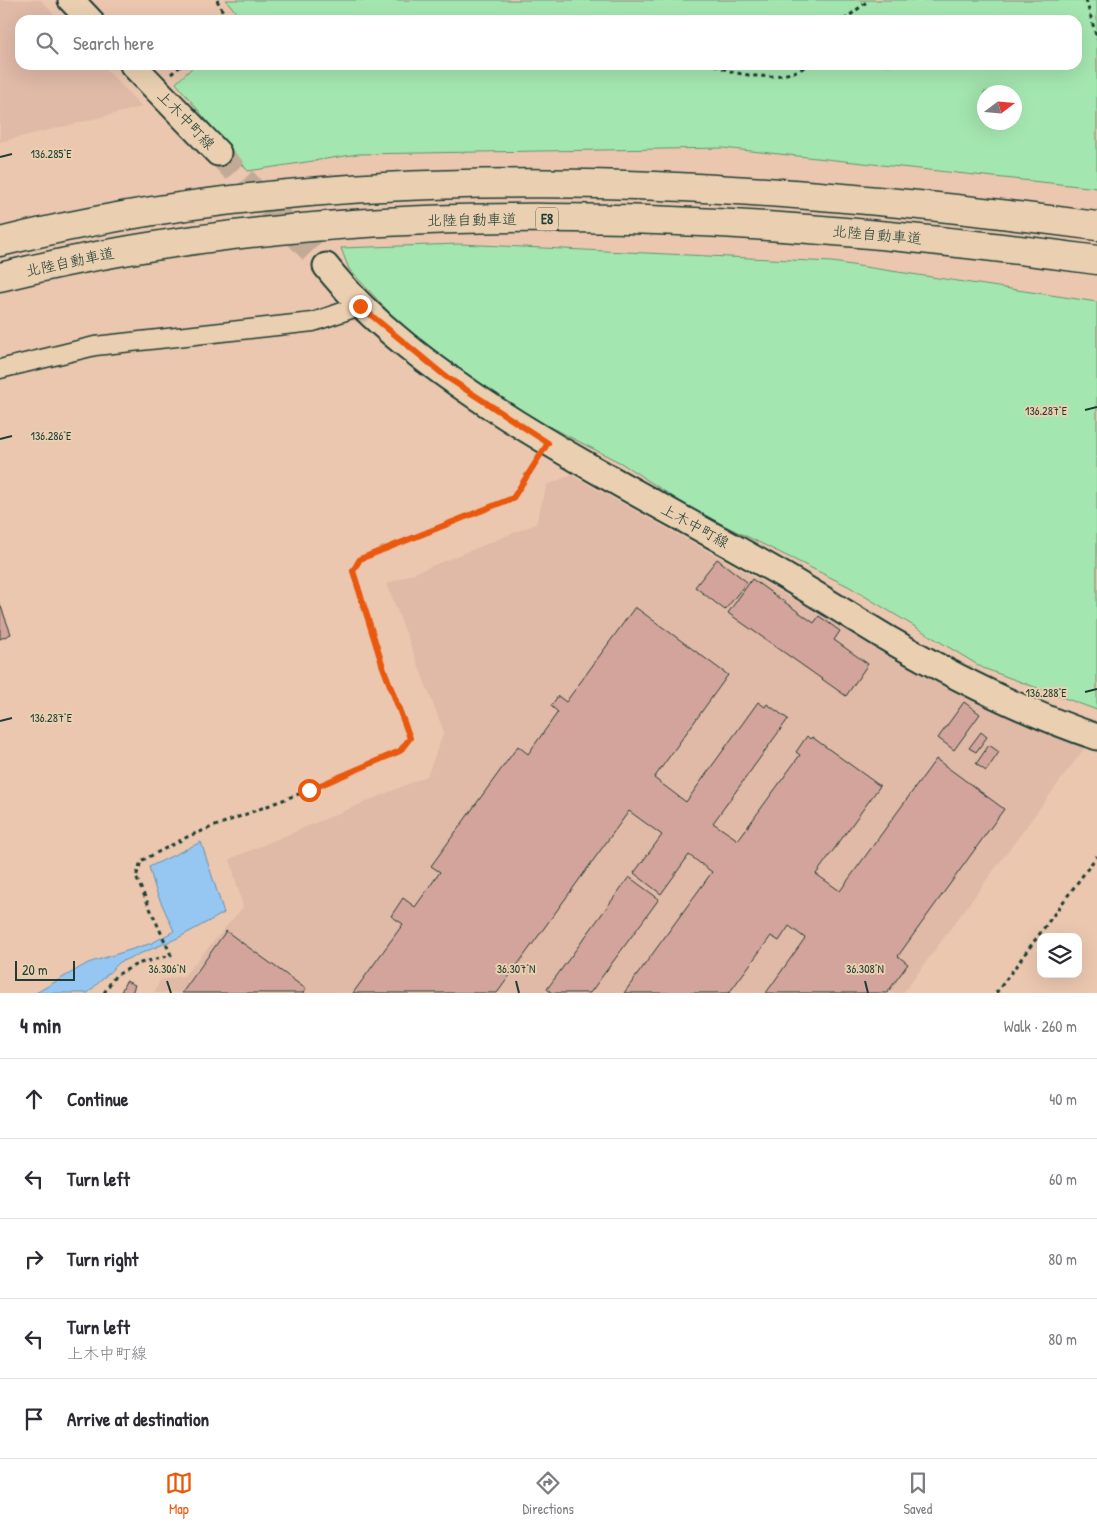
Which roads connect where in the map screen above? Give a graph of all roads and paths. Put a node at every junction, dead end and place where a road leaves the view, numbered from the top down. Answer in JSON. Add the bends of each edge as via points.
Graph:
{"nodes":[{"id":1,"x":71,"y":0,"type":"edge"},
{"id":2,"x":217,"y":0,"type":"edge"},
{"id":3,"x":869,"y":0,"type":"edge"},
{"id":4,"x":1086,"y":0,"type":"edge"},
{"id":5,"x":85,"y":15,"type":"edge"},
{"id":6,"x":224,"y":15,"type":"edge"},
{"id":7,"x":850,"y":15,"type":"edge"},
{"id":8,"x":1097,"y":40,"type":"edge"},
{"id":9,"x":139,"y":70,"type":"edge"},
{"id":10,"x":731,"y":70,"type":"edge"},
{"id":11,"x":799,"y":70,"type":"edge"},
{"id":12,"x":218,"y":153,"type":"tunnel mouth"},
{"id":13,"x":1097,"y":226,"type":"edge"},
{"id":14,"x":0,"y":242,"type":"edge"},
{"id":15,"x":1097,"y":260,"type":"edge"},
{"id":16,"x":326,"y":266,"type":"tunnel mouth"},
{"id":17,"x":0,"y":277,"type":"edge"},
{"id":18,"x":360,"y":306,"type":"junction"},
{"id":19,"x":0,"y":369,"type":"edge"},
{"id":20,"x":548,"y":443,"type":"junction"},
{"id":21,"x":1097,"y":737,"type":"edge"},
{"id":22,"x":1097,"y":856,"type":"edge"},
{"id":23,"x":104,"y":993,"type":"edge"},
{"id":24,"x":996,"y":993,"type":"edge"}],
"edges":[{"from":1,"to":5,"type":"main road"},
{"from":2,"to":6,"type":"path"},
{"from":3,"to":7,"type":"path"},
{"from":4,"to":8,"type":"path"},
{"from":9,"to":12,"type":"main road","name":"上木中町線"},
{"from":10,"to":11,"type":"path","via":[[770,76]]},
{"from":13,"to":14,"type":"highway","via":[[995,212],[801,195],[576,185],[446,184],[226,200],[132,214]]},
{"from":15,"to":17,"type":"highway","name":"北陸自動車道","number":"E8","via":[[981,244],[812,230],[574,219],[444,220],[338,224],[234,234],[139,248]]},
{"from":16,"to":18,"type":"main road","name":"上木中町線"},
{"from":18,"to":19,"type":"street","via":[[313,322],[95,346]]},
{"from":18,"to":20,"type":"main road","name":"上木中町線","via":[[445,376]]},
{"from":20,"to":21,"type":"main road","name":"上木中町線","via":[[940,667],[1043,718]]},
{"from":20,"to":23,"type":"path","via":[[513,498],[360,559],[353,571],[383,667],[410,738],[400,751],[189,836],[141,861],[136,877],[171,955],[137,964],[115,976]]},
{"from":22,"to":24,"type":"path"}]}
